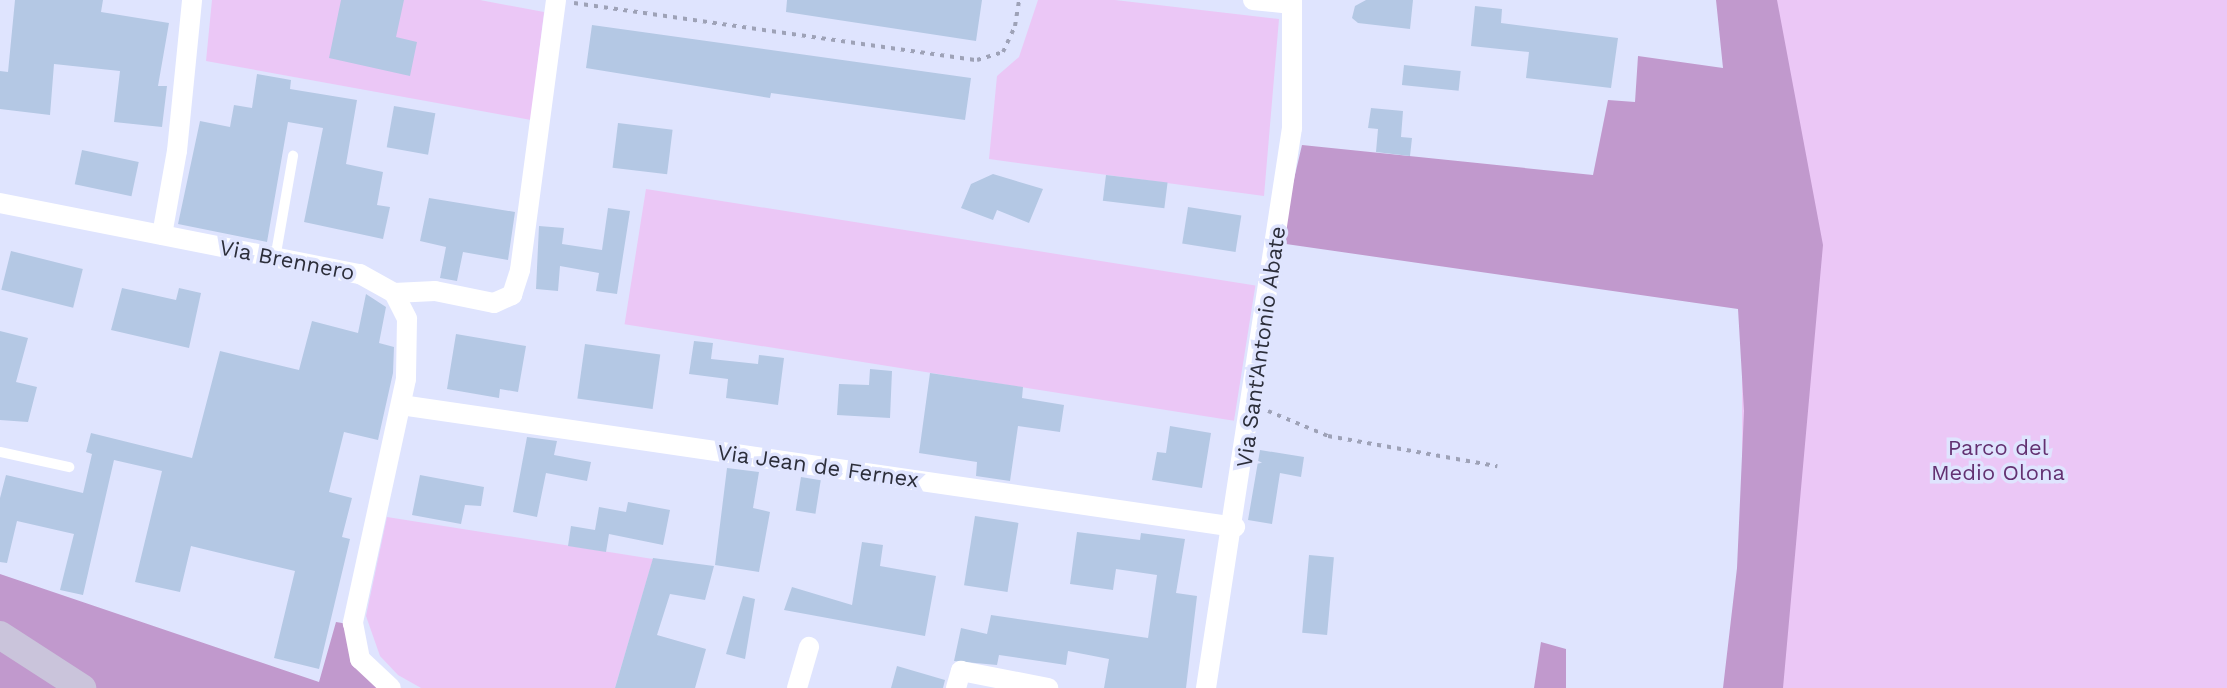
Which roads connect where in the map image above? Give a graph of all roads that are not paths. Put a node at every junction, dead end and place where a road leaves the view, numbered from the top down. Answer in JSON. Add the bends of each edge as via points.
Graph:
{"nodes":[{"id":1,"x":192,"y":0,"type":"edge"},
{"id":2,"x":556,"y":0,"type":"edge"},
{"id":3,"x":1253,"y":0,"type":"edge"},
{"id":4,"x":1292,"y":2,"type":"edge"},
{"id":5,"x":293,"y":156,"type":"dead end"},
{"id":6,"x":0,"y":203,"type":"edge"},
{"id":7,"x":162,"y":235,"type":"junction"},
{"id":8,"x":275,"y":259,"type":"junction"},
{"id":9,"x":394,"y":293,"type":"junction"},
{"id":10,"x":401,"y":405,"type":"junction"},
{"id":11,"x":0,"y":452,"type":"edge"},
{"id":12,"x":69,"y":467,"type":"dead end"},
{"id":13,"x":1235,"y":527,"type":"junction"},
{"id":14,"x":0,"y":635,"type":"edge"},
{"id":15,"x":809,"y":647,"type":"dead end"},
{"id":16,"x":82,"y":688,"type":"edge"},
{"id":17,"x":391,"y":688,"type":"edge"},
{"id":18,"x":797,"y":688,"type":"edge"},
{"id":19,"x":956,"y":688,"type":"edge"},
{"id":20,"x":1048,"y":688,"type":"edge"},
{"id":21,"x":1206,"y":688,"type":"edge"}],
"edges":[{"from":1,"to":7,"type":"street","via":[[177,151]]},
{"from":2,"to":9,"type":"street","via":[[520,270],[512,295],[494,303],[435,291]]},
{"from":3,"to":4,"type":"street","name":"Via Sant'Antonio Abate"},
{"from":4,"to":13,"type":"street","name":"Via Sant'Antonio Abate","via":[[1292,128]]},
{"from":5,"to":8,"type":"lane"},
{"from":6,"to":7,"type":"street","name":"Via Brennero"},
{"from":7,"to":8,"type":"street","name":"Via Brennero"},
{"from":8,"to":9,"type":"street","name":"Via Brennero","via":[[360,274]]},
{"from":9,"to":10,"type":"street","via":[[409,334]]},
{"from":10,"to":13,"type":"street","name":"Via Jean de Fernex"},
{"from":10,"to":17,"type":"street","via":[[353,623],[360,659]]},
{"from":11,"to":12,"type":"lane"},
{"from":13,"to":21,"type":"street","name":"Via Sant'Antonio Abate"},
{"from":14,"to":16,"type":"street"},
{"from":15,"to":18,"type":"street"},
{"from":19,"to":20,"type":"street","via":[[961,671]]}]}
